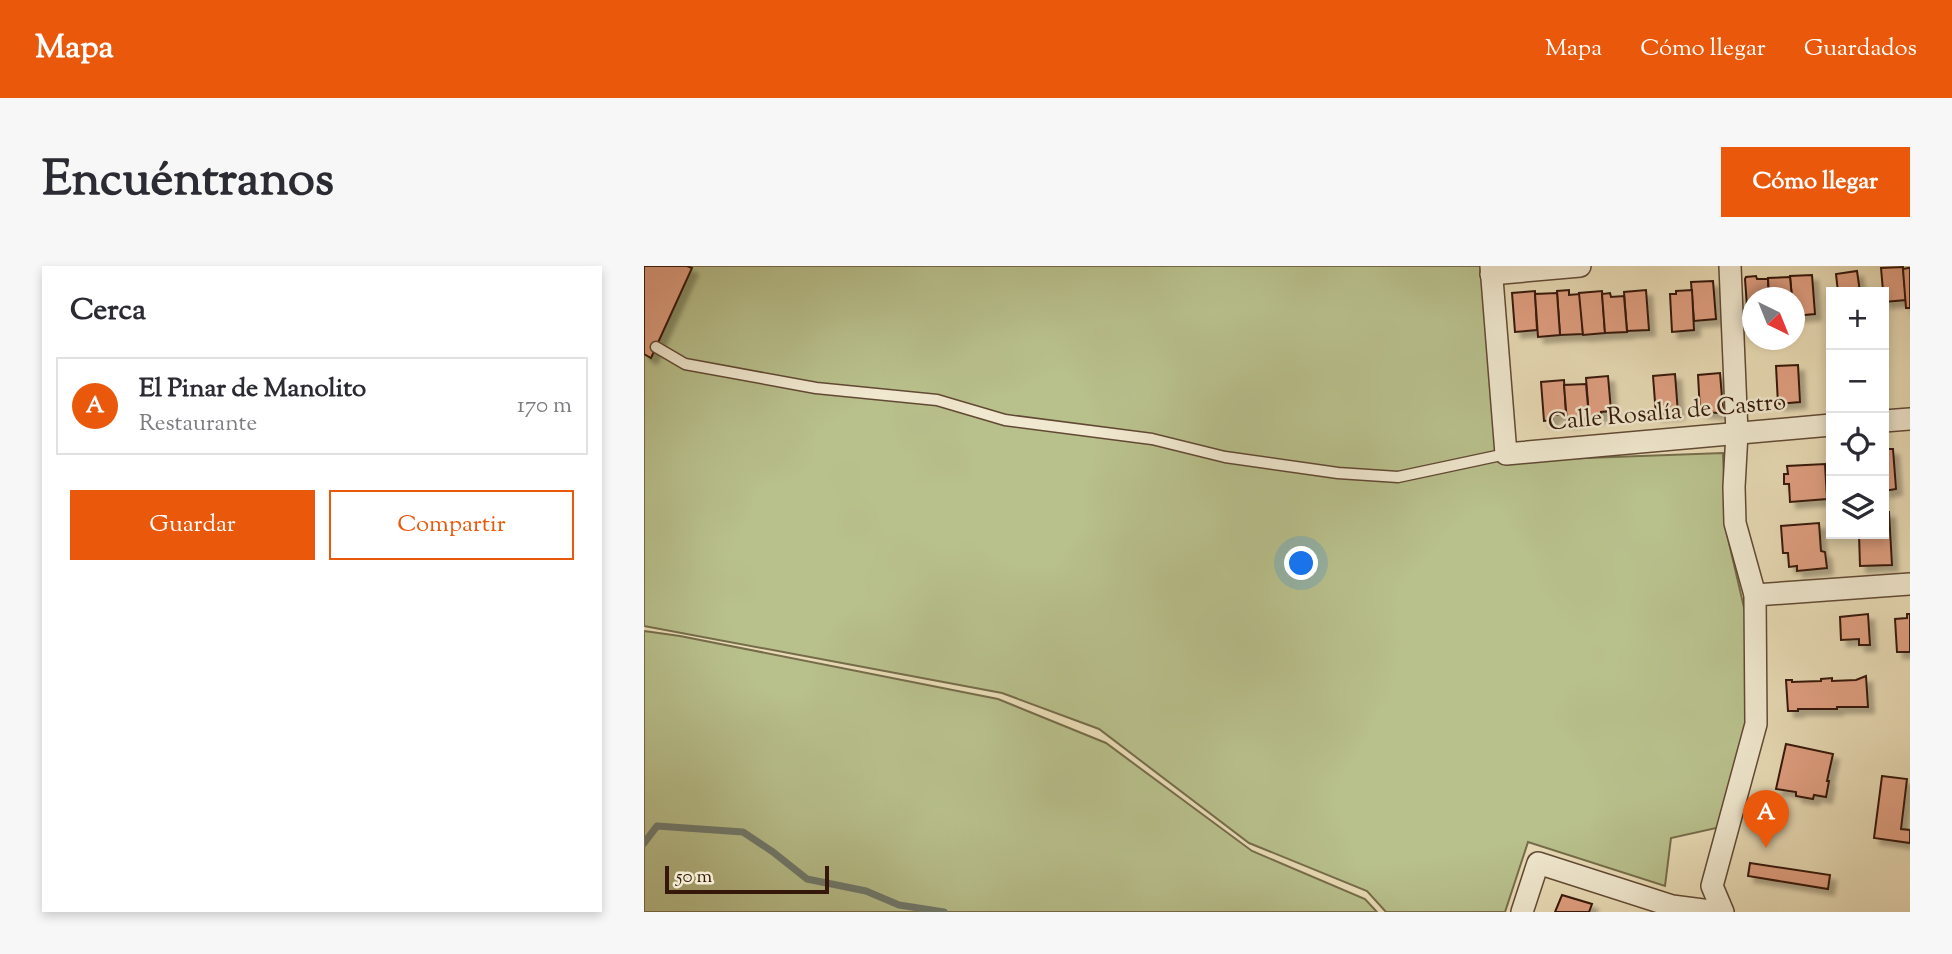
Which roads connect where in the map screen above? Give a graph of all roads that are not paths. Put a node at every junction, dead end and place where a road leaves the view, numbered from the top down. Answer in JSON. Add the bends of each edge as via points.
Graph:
{"nodes":[{"id":1,"x":1580,"y":266,"type":"edge"},
{"id":2,"x":1730,"y":266,"type":"edge"},
{"id":3,"x":1491,"y":270,"type":"edge"},
{"id":4,"x":656,"y":346,"type":"dead end"},
{"id":5,"x":1910,"y":419,"type":"edge"},
{"id":6,"x":1889,"y":421,"type":"edge"},
{"id":7,"x":1826,"y":425,"type":"edge"},
{"id":8,"x":1737,"y":433,"type":"junction"},
{"id":9,"x":1506,"y":454,"type":"junction"},
{"id":10,"x":1910,"y":584,"type":"edge"},
{"id":11,"x":1755,"y":595,"type":"junction"},
{"id":12,"x":1522,"y":912,"type":"edge"},
{"id":13,"x":1721,"y":912,"type":"edge"}],
"edges":[{"from":1,"to":3,"type":"street"},
{"from":2,"to":8,"type":"street"},
{"from":3,"to":9,"type":"street"},
{"from":4,"to":9,"type":"lane","via":[[685,364],[724,372],[816,388],[937,400],[1005,420],[1152,439],[1225,457],[1338,473],[1398,477]]},
{"from":5,"to":6,"type":"street"},
{"from":7,"to":8,"type":"street","name":"Calle Rosalía de Castro"},
{"from":8,"to":9,"type":"street","name":"Calle Rosalía de Castro"},
{"from":8,"to":11,"type":"street","via":[[1735,523]]},
{"from":10,"to":11,"type":"street"},
{"from":11,"to":13,"type":"street","via":[[1756,724],[1712,886]]},
{"from":12,"to":13,"type":"street","via":[[1538,863],[1672,906]]}]}
